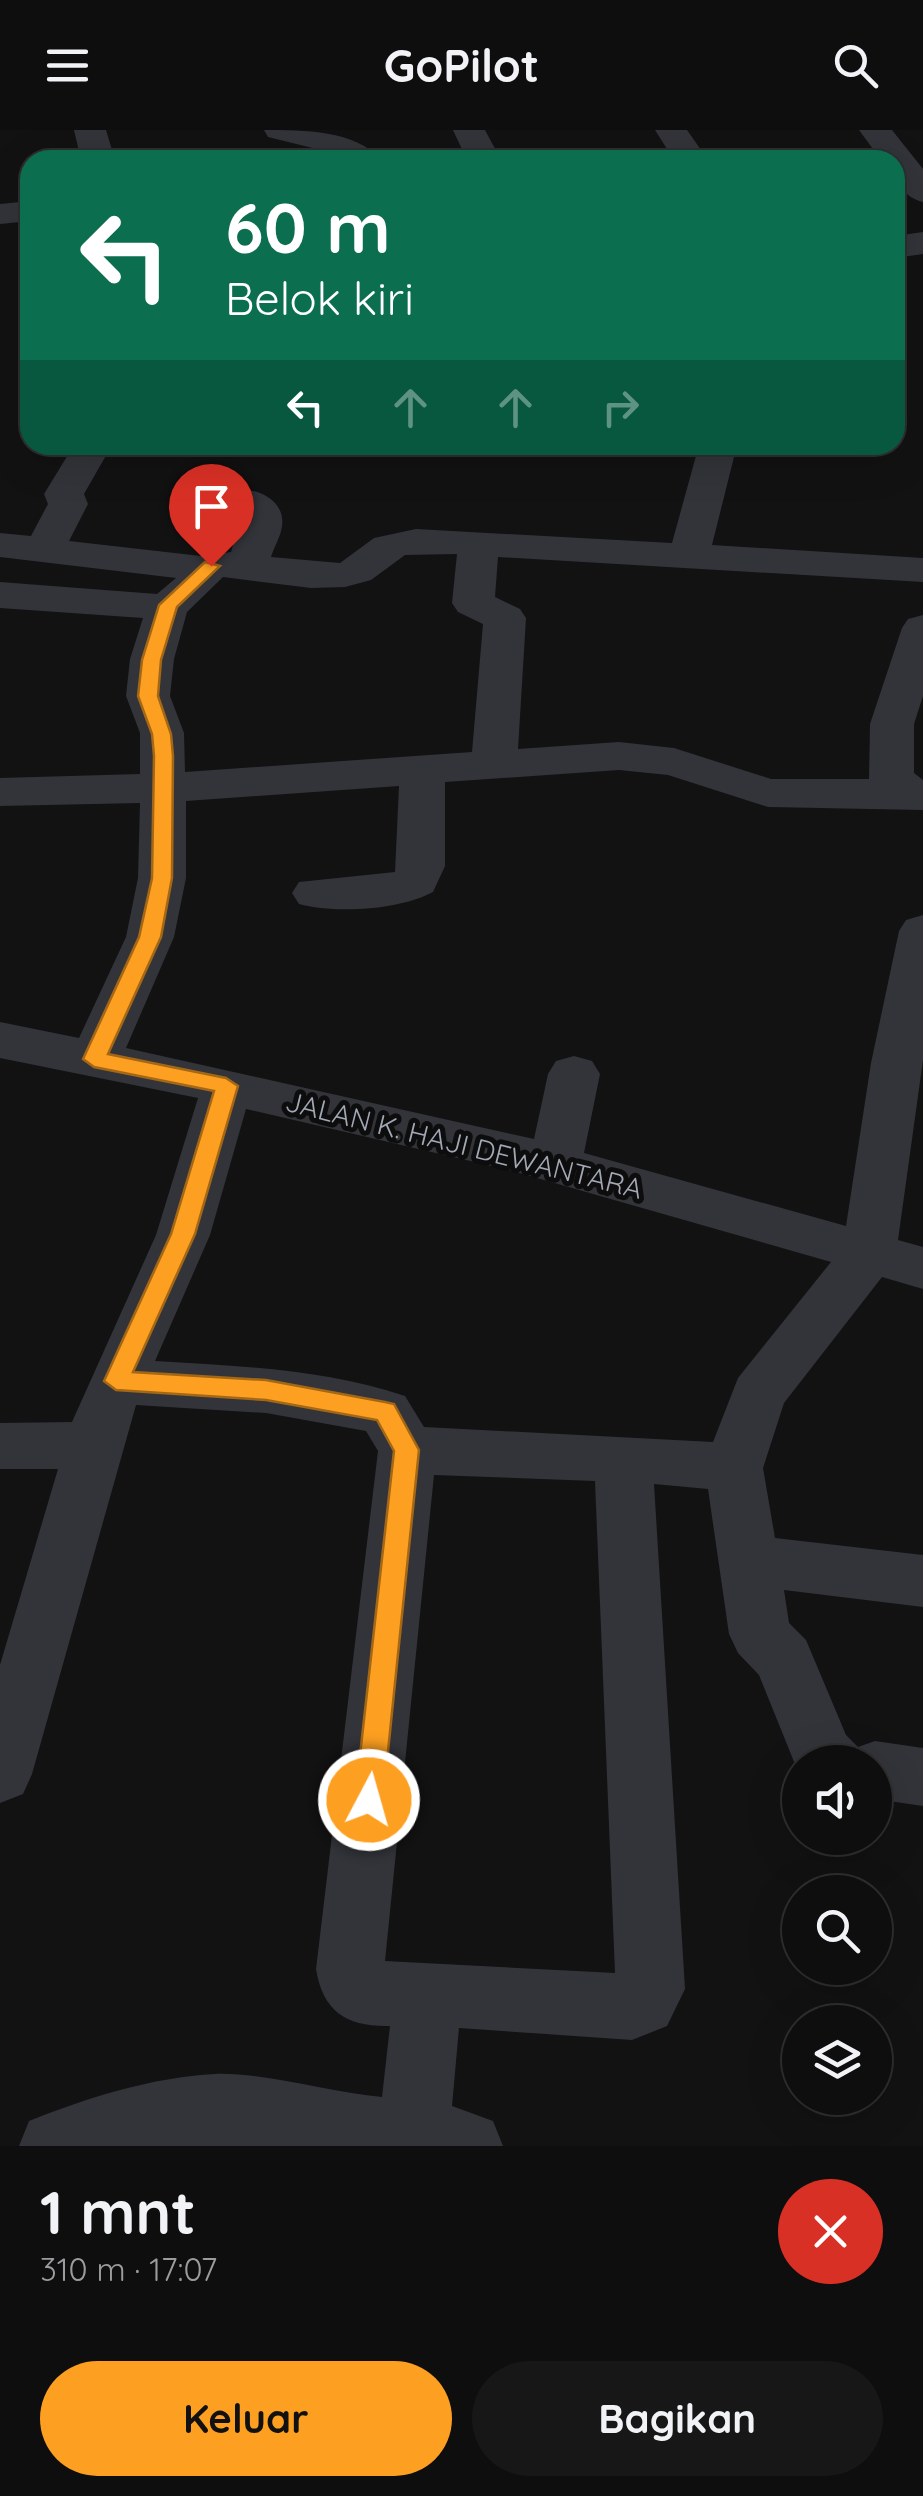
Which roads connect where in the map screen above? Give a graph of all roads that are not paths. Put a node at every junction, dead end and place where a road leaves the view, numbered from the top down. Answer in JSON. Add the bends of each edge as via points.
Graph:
{"nodes":[{"id":1,"x":280,"y":130,"type":"edge"},
{"id":2,"x":874,"y":130,"type":"edge"},
{"id":3,"x":348,"y":150,"type":"edge"},
{"id":4,"x":890,"y":150,"type":"edge"},
{"id":5,"x":905,"y":169,"type":"edge"},
{"id":6,"x":923,"y":192,"type":"edge"},
{"id":7,"x":86,"y":455,"type":"edge"},
{"id":8,"x":715,"y":455,"type":"edge"},
{"id":9,"x":246,"y":499,"type":"dead end"},
{"id":10,"x":480,"y":544,"type":"junction"},
{"id":11,"x":0,"y":546,"type":"edge"},
{"id":12,"x":44,"y":550,"type":"junction"},
{"id":13,"x":689,"y":556,"type":"junction"},
{"id":14,"x":246,"y":566,"type":"junction"},
{"id":15,"x":204,"y":569,"type":"junction"},
{"id":16,"x":923,"y":570,"type":"edge"},
{"id":17,"x":0,"y":595,"type":"edge"},
{"id":18,"x":168,"y":605,"type":"junction"},
{"id":19,"x":923,"y":628,"type":"edge"},
{"id":20,"x":494,"y":765,"type":"junction"},
{"id":21,"x":422,"y":770,"type":"junction"},
{"id":22,"x":163,"y":788,"type":"junction"},
{"id":23,"x":0,"y":792,"type":"edge"},
{"id":24,"x":916,"y":795,"type":"edge"},
{"id":25,"x":316,"y":894,"type":"dead end"},
{"id":26,"x":923,"y":932,"type":"edge"},
{"id":27,"x":0,"y":1040,"type":"edge"},
{"id":28,"x":94,"y":1059,"type":"junction"},
{"id":29,"x":574,"y":1074,"type":"dead end"},
{"id":30,"x":226,"y":1086,"type":"junction"},
{"id":31,"x":555,"y":1165,"type":"junction"},
{"id":32,"x":896,"y":1261,"type":"edge"},
{"id":33,"x":116,"y":1381,"type":"junction"},
{"id":34,"x":94,"y":1445,"type":"junction"},
{"id":35,"x":0,"y":1446,"type":"edge"},
{"id":36,"x":407,"y":1450,"type":"junction"},
{"id":37,"x":623,"y":1458,"type":"junction"},
{"id":38,"x":734,"y":1468,"type":"junction"},
{"id":39,"x":746,"y":1560,"type":"junction"},
{"id":40,"x":923,"y":1581,"type":"edge"},
{"id":41,"x":818,"y":1745,"type":"edge"},
{"id":42,"x":892,"y":1773,"type":"edge"},
{"id":43,"x":0,"y":1774,"type":"edge"},
{"id":44,"x":923,"y":1778,"type":"edge"},
{"id":45,"x":428,"y":1992,"type":"junction"},
{"id":46,"x":441,"y":2138,"type":"edge"},
{"id":47,"x":97,"y":2139,"type":"edge"}],
"edges":[{"from":1,"to":3,"type":"street"},
{"from":2,"to":4,"type":"street"},
{"from":5,"to":6,"type":"street"},
{"from":7,"to":12,"type":"street"},
{"from":8,"to":13,"type":"street"},
{"from":9,"to":14,"type":"street","via":[[261,514],[262,526]]},
{"from":10,"to":13,"type":"street"},
{"from":10,"to":14,"type":"street","via":[[403,542],[346,575],[313,578]]},
{"from":10,"to":20,"type":"street","via":[[473,603],[505,618]]},
{"from":11,"to":12,"type":"street"},
{"from":12,"to":15,"type":"street"},
{"from":13,"to":16,"type":"street"},
{"from":14,"to":15,"type":"street"},
{"from":15,"to":18,"type":"street"},
{"from":17,"to":18,"type":"street"},
{"from":18,"to":22,"type":"street","via":[[148,696],[162,734]]},
{"from":19,"to":24,"type":"street","via":[[892,724],[890,776]]},
{"from":20,"to":21,"type":"street"},
{"from":20,"to":24,"type":"street","via":[[649,756],[768,792]]},
{"from":21,"to":22,"type":"street"},
{"from":21,"to":25,"type":"street","via":[[422,866],[416,881]]},
{"from":22,"to":23,"type":"street"},
{"from":22,"to":28,"type":"street","via":[[162,878],[150,937]]},
{"from":26,"to":32,"type":"street","via":[[897,1063]]},
{"from":27,"to":28,"type":"street","name":"JALAN K. HAJI DEWANTARA"},
{"from":28,"to":30,"type":"street","name":"JALAN K. HAJI DEWANTARA"},
{"from":29,"to":31,"type":"street"},
{"from":30,"to":31,"type":"street","name":"JALAN K. HAJI DEWANTARA"},
{"from":30,"to":33,"type":"street","via":[[183,1234]]},
{"from":31,"to":32,"type":"street","name":"JALAN K. HAJI DEWANTARA"},
{"from":32,"to":38,"type":"street","via":[[758,1394]]},
{"from":33,"to":34,"type":"street"},
{"from":33,"to":36,"type":"street","via":[[266,1390],[385,1412]]},
{"from":34,"to":35,"type":"street"},
{"from":34,"to":43,"type":"street"},
{"from":36,"to":37,"type":"street"},
{"from":36,"to":45,"type":"street","via":[[350,1970],[364,1994]]},
{"from":37,"to":38,"type":"street"},
{"from":37,"to":45,"type":"street","via":[[650,1989],[632,2007]]},
{"from":38,"to":39,"type":"street"},
{"from":39,"to":40,"type":"street"},
{"from":39,"to":41,"type":"street","via":[[760,1634],[784,1660]]},
{"from":42,"to":44,"type":"street"},
{"from":45,"to":46,"type":"street"},
{"from":46,"to":47,"type":"street","via":[[216,2110]]}]}
